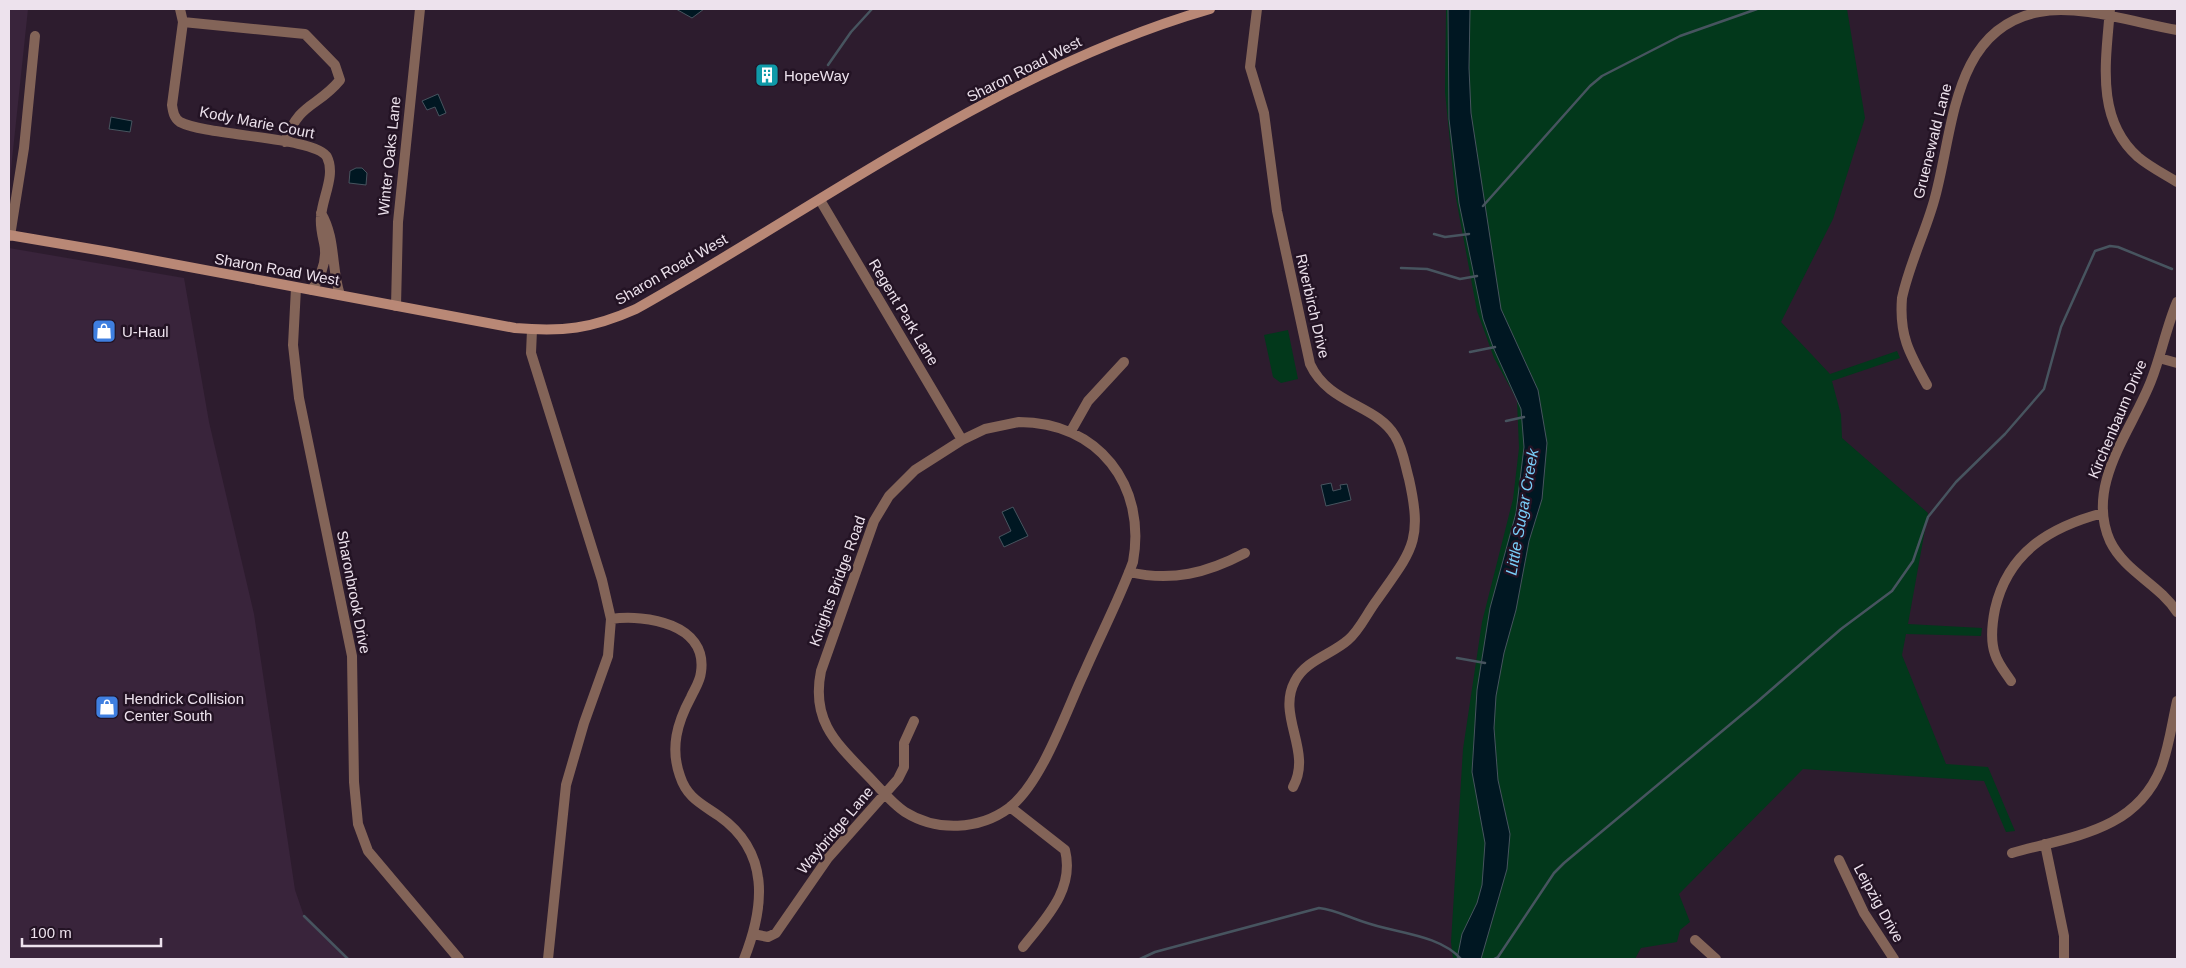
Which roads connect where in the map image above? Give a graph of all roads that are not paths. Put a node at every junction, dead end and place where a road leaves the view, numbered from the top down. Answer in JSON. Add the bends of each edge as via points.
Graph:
{"nodes":[{"id":1,"x":180,"y":9,"type":"edge"},
{"id":2,"x":420,"y":9,"type":"edge"},
{"id":3,"x":1210,"y":9,"type":"edge"},
{"id":4,"x":1257,"y":9,"type":"edge"},
{"id":5,"x":2110,"y":13,"type":"edge"},
{"id":6,"x":183,"y":22,"type":"junction"},
{"id":7,"x":2177,"y":30,"type":"edge"},
{"id":8,"x":35,"y":36,"type":"dead end"},
{"id":9,"x":285,"y":142,"type":"junction"},
{"id":10,"x":2177,"y":182,"type":"edge"},
{"id":11,"x":820,"y":200,"type":"junction"},
{"id":12,"x":10,"y":236,"type":"edge"},
{"id":13,"x":329,"y":256,"type":"junction"},
{"id":14,"x":296,"y":288,"type":"junction"},
{"id":15,"x":312,"y":290,"type":"junction"},
{"id":16,"x":340,"y":295,"type":"junction"},
{"id":17,"x":2177,"y":302,"type":"edge"},
{"id":18,"x":396,"y":306,"type":"junction"},
{"id":19,"x":532,"y":330,"type":"junction"},
{"id":20,"x":2159,"y":358,"type":"junction"},
{"id":21,"x":1124,"y":362,"type":"dead end"},
{"id":22,"x":2177,"y":363,"type":"edge"},
{"id":23,"x":1927,"y":385,"type":"dead end"},
{"id":24,"x":1071,"y":431,"type":"junction"},
{"id":25,"x":962,"y":440,"type":"junction"},
{"id":26,"x":2103,"y":513,"type":"junction"},
{"id":27,"x":1245,"y":553,"type":"dead end"},
{"id":28,"x":1129,"y":572,"type":"junction"},
{"id":29,"x":2176,"y":607,"type":"edge"},
{"id":30,"x":611,"y":619,"type":"junction"},
{"id":31,"x":2011,"y":681,"type":"dead end"},
{"id":32,"x":2177,"y":701,"type":"edge"},
{"id":33,"x":914,"y":721,"type":"dead end"},
{"id":34,"x":1293,"y":787,"type":"dead end"},
{"id":35,"x":885,"y":793,"type":"junction"},
{"id":36,"x":1010,"y":807,"type":"junction"},
{"id":37,"x":2045,"y":844,"type":"junction"},
{"id":38,"x":2012,"y":853,"type":"dead end"},
{"id":39,"x":1839,"y":860,"type":"dead end"},
{"id":40,"x":753,"y":934,"type":"junction"},
{"id":41,"x":1695,"y":940,"type":"dead end"},
{"id":42,"x":1023,"y":947,"type":"dead end"},
{"id":43,"x":459,"y":959,"type":"edge"},
{"id":44,"x":548,"y":959,"type":"edge"},
{"id":45,"x":744,"y":959,"type":"edge"},
{"id":46,"x":1716,"y":959,"type":"edge"},
{"id":47,"x":1894,"y":959,"type":"edge"},
{"id":48,"x":2064,"y":959,"type":"edge"}],
"edges":[{"from":1,"to":6,"type":"street","name":"Kody Marie Court"},
{"from":2,"to":18,"type":"street","name":"Winter Oaks Lane","via":[[398,222]]},
{"from":3,"to":11,"type":"main road","name":"Sharon Road West","via":[[1080,55],[934,133]]},
{"from":4,"to":34,"type":"street","name":"Riverbirch Drive","via":[[1250,67],[1264,113],[1276,211],[1310,364],[1320,382],[1380,420],[1395,435],[1403,454],[1416,514],[1415,532],[1404,561],[1356,632],[1339,648],[1302,671],[1292,688],[1289,707],[1301,763]]},
{"from":5,"to":7,"type":"street","name":"Gruenewald Lane"},
{"from":5,"to":10,"type":"street","via":[[2106,93],[2114,124],[2136,155]]},
{"from":5,"to":23,"type":"street","name":"Gruenewald Lane","via":[[2067,10],[2022,17],[1987,40],[1966,71],[1960,84],[1934,202],[1902,298],[1904,339]]},
{"from":6,"to":9,"type":"street","name":"Kody Marie Court","via":[[172,106],[179,121],[200,128]]},
{"from":6,"to":9,"type":"street","via":[[305,34],[335,65],[340,80],[303,110],[292,124]]},
{"from":8,"to":12,"type":"street","via":[[24,148]]},
{"from":9,"to":13,"type":"street","name":"Kody Marie Court","via":[[318,149],[328,158],[330,175],[320,224],[327,238]]},
{"from":11,"to":19,"type":"main road","name":"Sharon Road West","via":[[630,312],[569,330]]},
{"from":11,"to":25,"type":"street","name":"Regent Park Lane"},
{"from":12,"to":14,"type":"main road","name":"Sharon Road West"},
{"from":13,"to":15,"type":"street","name":"Kody Marie Court"},
{"from":13,"to":16,"type":"street","name":"Kody Marie Court"},
{"from":14,"to":15,"type":"main road","name":"Sharon Road West"},
{"from":14,"to":43,"type":"street","name":"Sharonbrook Drive","via":[[293,345],[299,398],[352,656],[358,824],[368,851]]},
{"from":15,"to":16,"type":"main road","name":"Sharon Road West"},
{"from":16,"to":18,"type":"main road","name":"Sharon Road West"},
{"from":17,"to":20,"type":"street","name":"Kirchenbaum Drive"},
{"from":18,"to":19,"type":"main road","name":"Sharon Road West"},
{"from":19,"to":30,"type":"street","via":[[531,353],[602,580]]},
{"from":20,"to":22,"type":"street"},
{"from":20,"to":26,"type":"street","name":"Kirchenbaum Drive","via":[[2108,473]]},
{"from":21,"to":24,"type":"street","via":[[1091,396]]},
{"from":24,"to":25,"type":"street","name":"Knights Bridge Road","via":[[1019,422],[985,429]]},
{"from":24,"to":28,"type":"street","name":"Knights Bridge Road","via":[[1101,452],[1126,488],[1136,530],[1136,546]]},
{"from":25,"to":35,"type":"street","name":"Knights Bridge Road","via":[[915,470],[880,509],[822,671],[818,699],[826,727],[843,751]]},
{"from":26,"to":29,"type":"street","name":"Kirchenbaum Drive","via":[[2110,541],[2127,566]]},
{"from":26,"to":31,"type":"street","via":[[2070,523],[2046,535],[2011,570],[1997,602],[1992,637],[1995,654]]},
{"from":27,"to":28,"type":"street","via":[[1210,569],[1186,575],[1160,577]]},
{"from":28,"to":36,"type":"street","name":"Knights Bridge Road","via":[[1034,779]]},
{"from":30,"to":40,"type":"street","via":[[639,617],[666,623],[683,632],[698,648],[701,674],[678,727],[675,747],[678,769],[692,798],[733,826],[752,851],[758,886]]},
{"from":30,"to":44,"type":"street","via":[[608,656],[566,785]]},
{"from":32,"to":37,"type":"street","via":[[2161,768],[2143,798],[2118,820],[2104,827]]},
{"from":33,"to":35,"type":"street","name":"Waybridge Lane","via":[[904,743],[904,767],[898,780]]},
{"from":35,"to":36,"type":"street","name":"Knights Bridge Road","via":[[899,807],[919,819],[949,826],[975,824]]},
{"from":35,"to":40,"type":"street","name":"Waybridge Lane","via":[[823,864],[776,933],[768,937]]},
{"from":36,"to":42,"type":"street","via":[[1065,850],[1067,860],[1063,892]]},
{"from":37,"to":38,"type":"street"},
{"from":37,"to":48,"type":"street","via":[[2064,936]]},
{"from":39,"to":47,"type":"street","name":"Leipzig Drive","via":[[1864,913]]},
{"from":40,"to":45,"type":"street"},
{"from":41,"to":46,"type":"street"}]}
